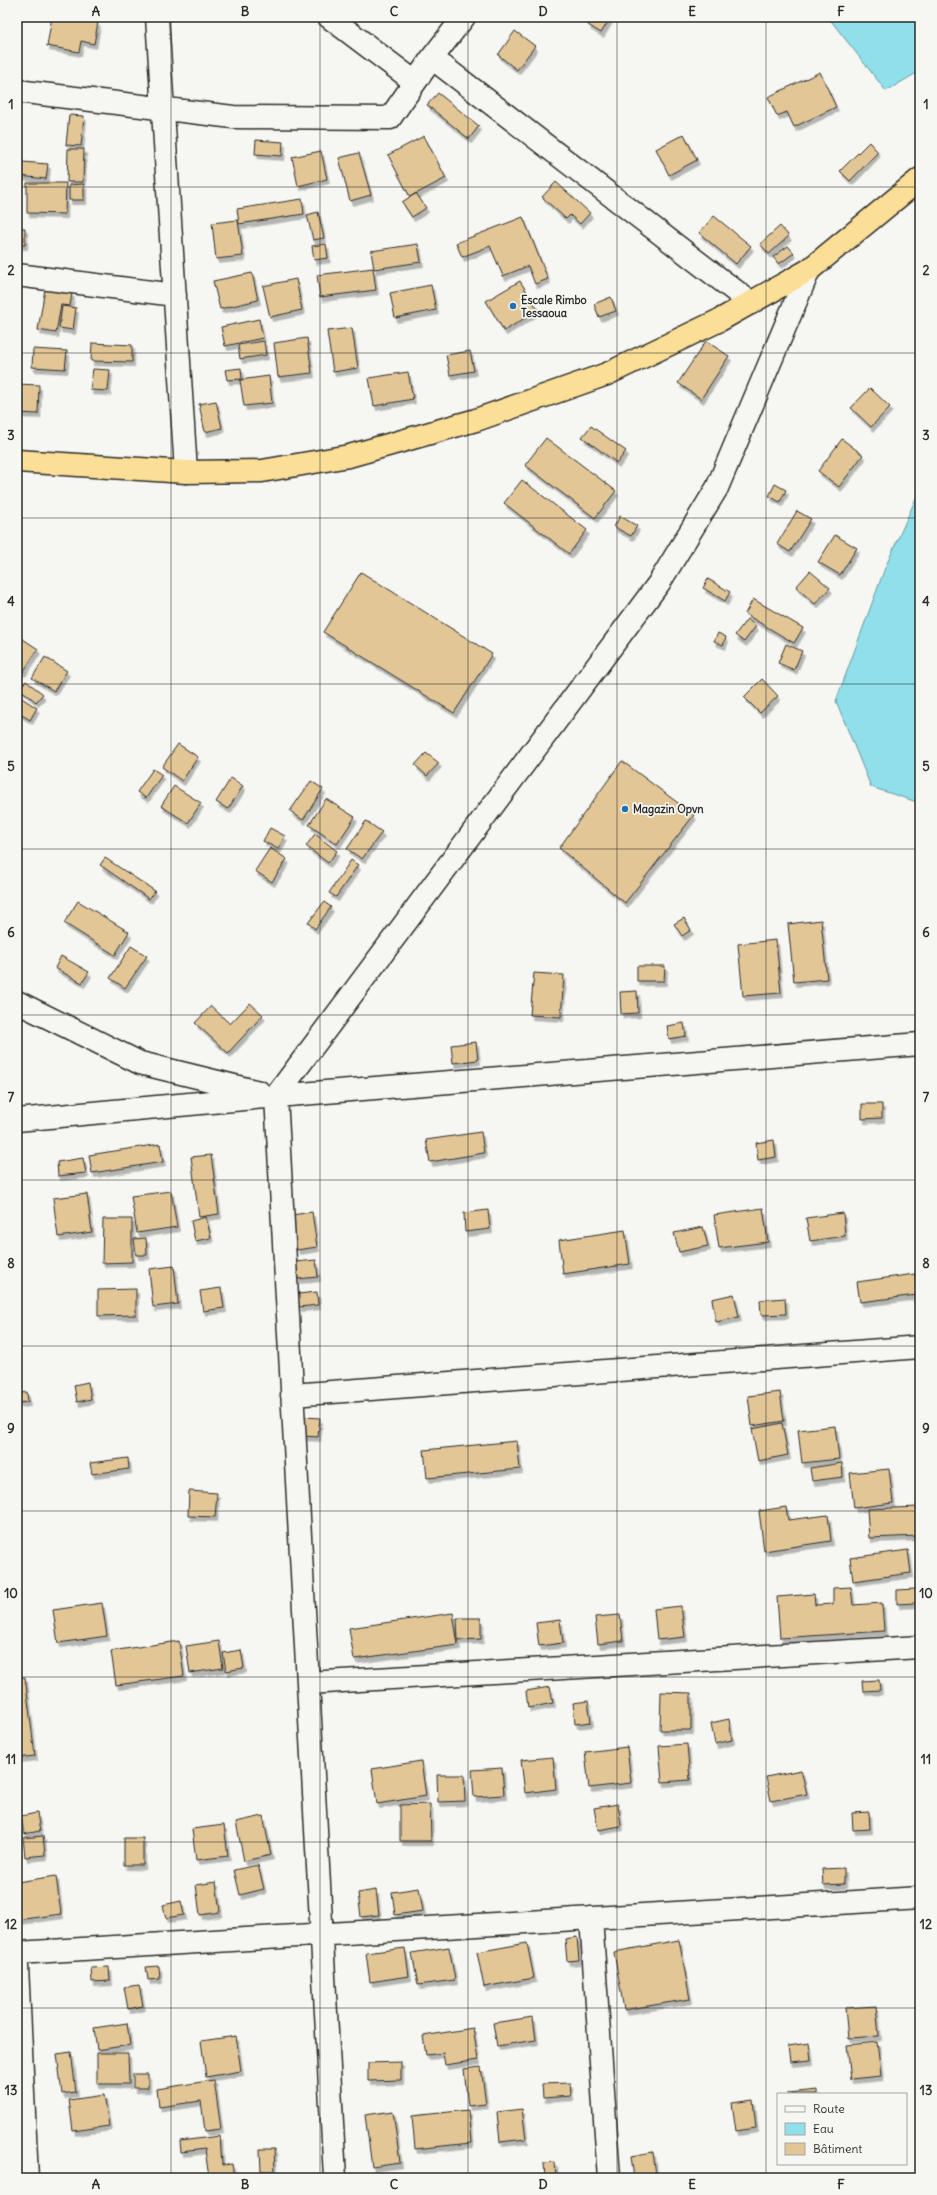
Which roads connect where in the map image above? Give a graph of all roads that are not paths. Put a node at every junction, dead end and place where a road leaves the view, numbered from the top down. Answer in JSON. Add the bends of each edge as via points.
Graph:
{"nodes":[{"id":1,"x":156,"y":17,"type":"edge"},
{"id":2,"x":329,"y":17,"type":"edge"},
{"id":3,"x":464,"y":17,"type":"edge"},
{"id":4,"x":432,"y":58,"type":"junction"},
{"id":5,"x":415,"y":82,"type":"junction"},
{"id":6,"x":17,"y":90,"type":"edge"},
{"id":7,"x":162,"y":108,"type":"junction"},
{"id":8,"x":920,"y":179,"type":"edge"},
{"id":9,"x":809,"y":270,"type":"junction"},
{"id":10,"x":17,"y":274,"type":"edge"},
{"id":11,"x":175,"y":295,"type":"junction"},
{"id":12,"x":751,"y":302,"type":"junction"},
{"id":13,"x":17,"y":461,"type":"edge"},
{"id":14,"x":186,"y":472,"type":"junction"},
{"id":15,"x":17,"y":1002,"type":"edge"},
{"id":16,"x":920,"y":1044,"type":"edge"},
{"id":17,"x":276,"y":1096,"type":"junction"},
{"id":18,"x":17,"y":1120,"type":"edge"},
{"id":19,"x":920,"y":1346,"type":"edge"},
{"id":20,"x":292,"y":1395,"type":"junction"},
{"id":21,"x":920,"y":1647,"type":"edge"},
{"id":22,"x":308,"y":1683,"type":"junction"},
{"id":23,"x":920,"y":1898,"type":"edge"},
{"id":24,"x":591,"y":1918,"type":"junction"},
{"id":25,"x":322,"y":1934,"type":"junction"},
{"id":26,"x":17,"y":1953,"type":"edge"},
{"id":27,"x":17,"y":1966,"type":"edge"},
{"id":28,"x":27,"y":2178,"type":"edge"},
{"id":29,"x":336,"y":2178,"type":"edge"},
{"id":30,"x":609,"y":2178,"type":"edge"}],
"edges":[{"from":1,"to":7,"type":"street"},
{"from":2,"to":5,"type":"street"},
{"from":3,"to":4,"type":"street"},
{"from":4,"to":5,"type":"street"},
{"from":4,"to":12,"type":"street"},
{"from":5,"to":7,"type":"street","via":[[390,118],[233,117]]},
{"from":6,"to":7,"type":"street"},
{"from":7,"to":11,"type":"street"},
{"from":8,"to":9,"type":"highway"},
{"from":9,"to":12,"type":"highway"},
{"from":9,"to":17,"type":"street","via":[[717,488],[659,584]]},
{"from":10,"to":11,"type":"street"},
{"from":11,"to":14,"type":"street"},
{"from":12,"to":14,"type":"highway","via":[[720,320],[607,374],[476,420],[349,456],[262,471]]},
{"from":13,"to":14,"type":"highway"},
{"from":15,"to":17,"type":"street","via":[[140,1063]]},
{"from":16,"to":17,"type":"street"},
{"from":17,"to":18,"type":"street"},
{"from":17,"to":20,"type":"street"},
{"from":19,"to":20,"type":"street"},
{"from":20,"to":22,"type":"street"},
{"from":21,"to":22,"type":"street"},
{"from":22,"to":25,"type":"street"},
{"from":23,"to":24,"type":"street"},
{"from":24,"to":25,"type":"street"},
{"from":24,"to":30,"type":"street"},
{"from":25,"to":26,"type":"street"},
{"from":25,"to":29,"type":"street"},
{"from":27,"to":28,"type":"street"}]}
